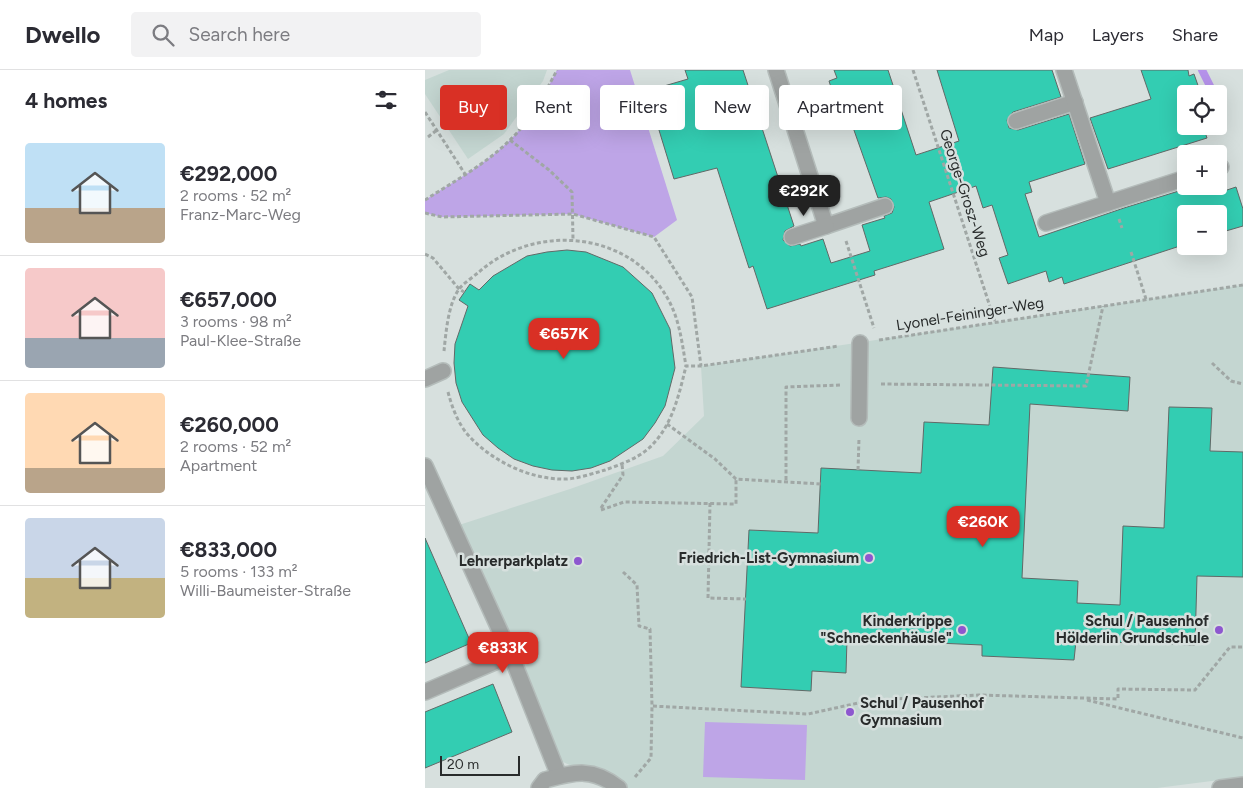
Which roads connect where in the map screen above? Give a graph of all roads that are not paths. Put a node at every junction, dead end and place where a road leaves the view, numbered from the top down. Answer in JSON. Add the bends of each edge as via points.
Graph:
{"nodes":[{"id":1,"x":776,"y":70,"type":"edge"},
{"id":2,"x":1064,"y":70,"type":"edge"},
{"id":3,"x":1075,"y":102,"type":"junction"},
{"id":4,"x":1016,"y":121,"type":"dead end"},
{"id":5,"x":1177,"y":181,"type":"edge"},
{"id":6,"x":1108,"y":203,"type":"junction"},
{"id":7,"x":885,"y":206,"type":"dead end"},
{"id":8,"x":1046,"y":223,"type":"dead end"},
{"id":9,"x":833,"y":224,"type":"junction"},
{"id":10,"x":792,"y":237,"type":"dead end"},
{"id":11,"x":860,"y":343,"type":"road end"},
{"id":12,"x":443,"y":371,"type":"road end"},
{"id":13,"x":425,"y":378,"type":"edge"},
{"id":14,"x":859,"y":418,"type":"road end"},
{"id":15,"x":425,"y":466,"type":"edge"},
{"id":16,"x":511,"y":655,"type":"junction"},
{"id":17,"x":425,"y":692,"type":"edge"},
{"id":18,"x":559,"y":776,"type":"junction"},
{"id":19,"x":1243,"y":785,"type":"edge"},
{"id":20,"x":539,"y":788,"type":"edge"},
{"id":21,"x":619,"y":788,"type":"edge"},
{"id":22,"x":1220,"y":788,"type":"edge"}],
"edges":[{"from":1,"to":9,"type":"street"},
{"from":2,"to":3,"type":"street"},
{"from":3,"to":4,"type":"street"},
{"from":3,"to":6,"type":"street"},
{"from":5,"to":6,"type":"street"},
{"from":6,"to":8,"type":"street"},
{"from":7,"to":9,"type":"street"},
{"from":9,"to":10,"type":"street"},
{"from":11,"to":14,"type":"street"},
{"from":12,"to":13,"type":"street"},
{"from":15,"to":16,"type":"street"},
{"from":16,"to":17,"type":"street"},
{"from":16,"to":18,"type":"street"},
{"from":18,"to":20,"type":"street","via":[[545,780]]},
{"from":18,"to":21,"type":"street","via":[[588,772],[604,777]]},
{"from":19,"to":22,"type":"street"}]}
